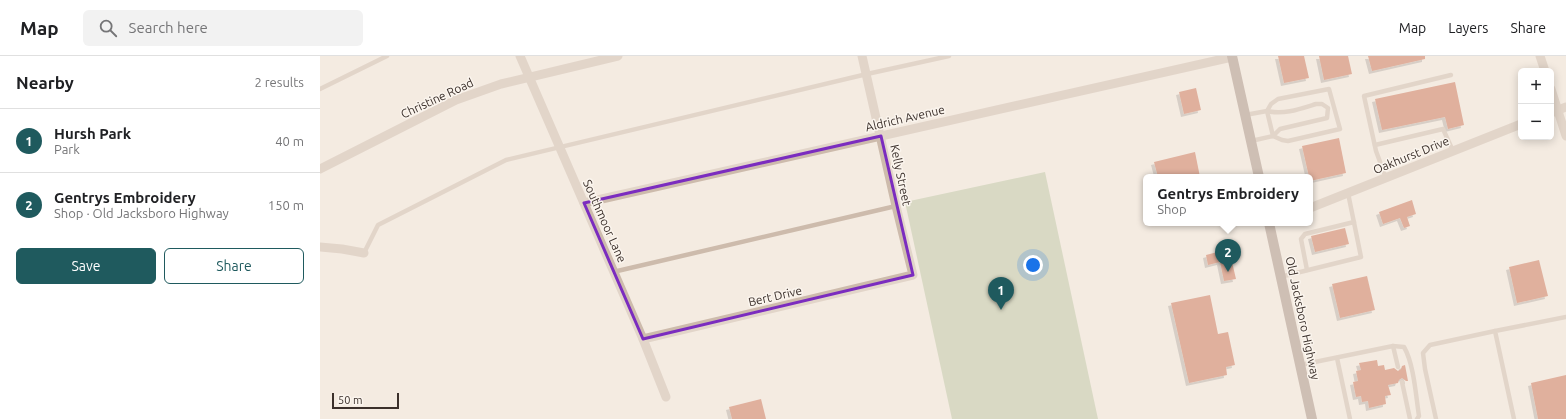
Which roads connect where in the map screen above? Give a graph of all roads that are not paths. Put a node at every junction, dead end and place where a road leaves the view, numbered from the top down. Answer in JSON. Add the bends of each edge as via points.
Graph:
{"nodes":[{"id":1,"x":387,"y":56,"type":"edge"},
{"id":2,"x":520,"y":56,"type":"edge"},
{"id":3,"x":618,"y":56,"type":"edge"},
{"id":4,"x":862,"y":56,"type":"edge"},
{"id":5,"x":950,"y":56,"type":"edge"},
{"id":6,"x":1232,"y":56,"type":"edge"},
{"id":7,"x":1540,"y":56,"type":"edge"},
{"id":8,"x":1544,"y":68,"type":"edge"},
{"id":9,"x":866,"y":74,"type":"junction"},
{"id":10,"x":1451,"y":75,"type":"dead end"},
{"id":11,"x":530,"y":77,"type":"junction"},
{"id":12,"x":320,"y":89,"type":"edge"},
{"id":13,"x":1554,"y":98,"type":"edge"},
{"id":14,"x":1558,"y":110,"type":"edge"},
{"id":15,"x":1267,"y":111,"type":"junction"},
{"id":16,"x":1245,"y":115,"type":"junction"},
{"id":17,"x":1518,"y":125,"type":"edge"},
{"id":18,"x":881,"y":136,"type":"junction"},
{"id":19,"x":1273,"y":136,"type":"junction"},
{"id":20,"x":1566,"y":136,"type":"edge"},
{"id":21,"x":1251,"y":141,"type":"junction"},
{"id":22,"x":1375,"y":145,"type":"junction"},
{"id":23,"x":560,"y":148,"type":"junction"},
{"id":24,"x":1453,"y":151,"type":"junction"},
{"id":25,"x":320,"y":170,"type":"edge"},
{"id":26,"x":1258,"y":174,"type":"edge"},
{"id":27,"x":1386,"y":178,"type":"junction"},
{"id":28,"x":1348,"y":193,"type":"junction"},
{"id":29,"x":584,"y":204,"type":"junction"},
{"id":30,"x":896,"y":206,"type":"junction"},
{"id":31,"x":1313,"y":207,"type":"edge"},
{"id":32,"x":1354,"y":222,"type":"junction"},
{"id":33,"x":1270,"y":226,"type":"edge"},
{"id":34,"x":320,"y":247,"type":"edge"},
{"id":35,"x":364,"y":253,"type":"joint"},
{"id":36,"x":1307,"y":270,"type":"junction"},
{"id":37,"x":614,"y":272,"type":"junction"},
{"id":38,"x":913,"y":275,"type":"joint"},
{"id":39,"x":1280,"y":277,"type":"junction"},
{"id":40,"x":1566,"y":317,"type":"edge"},
{"id":41,"x":1495,"y":331,"type":"junction"},
{"id":42,"x":643,"y":339,"type":"junction"},
{"id":43,"x":1393,"y":346,"type":"junction"},
{"id":44,"x":1337,"y":358,"type":"junction"},
{"id":45,"x":1300,"y":365,"type":"junction"},
{"id":46,"x":1398,"y":367,"type":"dead end"},
{"id":47,"x":1402,"y":382,"type":"dead end"},
{"id":48,"x":666,"y":396,"type":"dead end"},
{"id":49,"x":1312,"y":419,"type":"edge"},
{"id":50,"x":1350,"y":419,"type":"edge"},
{"id":51,"x":1410,"y":419,"type":"edge"},
{"id":52,"x":1417,"y":419,"type":"edge"},
{"id":53,"x":1436,"y":419,"type":"edge"},
{"id":54,"x":1514,"y":419,"type":"edge"}],
"edges":[{"from":1,"to":12,"type":"lane"},
{"from":2,"to":11,"type":"street","name":"Southmoor Lane"},
{"from":3,"to":11,"type":"street","name":"Christine Road"},
{"from":4,"to":9,"type":"street","name":"Kelly Street"},
{"from":5,"to":9,"type":"lane"},
{"from":6,"to":16,"type":"main road"},
{"from":6,"to":18,"type":"street","name":"Aldrich Avenue"},
{"from":7,"to":8,"type":"street"},
{"from":9,"to":18,"type":"street","name":"Kelly Street"},
{"from":9,"to":23,"type":"lane"},
{"from":10,"to":22,"type":"lane","via":[[1364,96]]},
{"from":11,"to":23,"type":"street","name":"Southmoor Lane"},
{"from":11,"to":25,"type":"street","name":"Christine Road","via":[[456,100]]},
{"from":13,"to":14,"type":"street"},
{"from":14,"to":20,"type":"street"},
{"from":15,"to":16,"type":"lane"},
{"from":15,"to":19,"type":"lane"},
{"from":15,"to":19,"type":"lane","via":[[1283,113],[1322,104],[1328,108],[1327,118],[1280,128]]},
{"from":15,"to":19,"type":"lane","via":[[1278,99],[1329,89],[1340,129],[1288,141]]},
{"from":16,"to":21,"type":"main road"},
{"from":17,"to":24,"type":"street","name":"Oakhurst Drive"},
{"from":18,"to":29,"type":"street","name":"Aldrich Avenue"},
{"from":18,"to":30,"type":"street","name":"Kelly Street"},
{"from":19,"to":21,"type":"lane"},
{"from":21,"to":26,"type":"main road"},
{"from":22,"to":24,"type":"lane","via":[[1443,129]]},
{"from":22,"to":27,"type":"lane"},
{"from":23,"to":29,"type":"street","name":"Southmoor Lane"},
{"from":23,"to":35,"type":"lane","via":[[506,160],[378,225]]},
{"from":24,"to":27,"type":"street","name":"Oakhurst Drive"},
{"from":27,"to":28,"type":"street","name":"Oakhurst Drive"},
{"from":28,"to":31,"type":"street","name":"Oakhurst Drive"},
{"from":28,"to":32,"type":"lane"},
{"from":29,"to":37,"type":"street","name":"Southmoor Lane"},
{"from":30,"to":37,"type":"lane"},
{"from":30,"to":38,"type":"street","name":"Kelly Street"},
{"from":32,"to":36,"type":"lane","via":[[1305,234],[1301,239]]},
{"from":32,"to":36,"type":"lane","via":[[1361,257]]},
{"from":33,"to":39,"type":"main road","name":"Old Jacksboro Highway"},
{"from":34,"to":35,"type":"street"},
{"from":36,"to":39,"type":"lane"},
{"from":37,"to":42,"type":"street","name":"Southmoor Lane"},
{"from":38,"to":42,"type":"street","name":"Bert Drive"},
{"from":39,"to":45,"type":"main road","name":"Old Jacksboro Highway"},
{"from":40,"to":41,"type":"lane"},
{"from":41,"to":53,"type":"lane","via":[[1430,345],[1423,353],[1424,369]]},
{"from":41,"to":54,"type":"lane"},
{"from":42,"to":48,"type":"street","name":"Southmoor Lane"},
{"from":43,"to":44,"type":"lane"},
{"from":43,"to":46,"type":"lane"},
{"from":43,"to":52,"type":"lane","via":[[1404,347],[1407,352],[1419,416]]},
{"from":44,"to":45,"type":"lane"},
{"from":44,"to":50,"type":"lane"},
{"from":45,"to":49,"type":"main road","name":"Old Jacksboro Highway"},
{"from":47,"to":51,"type":"lane"}]}
